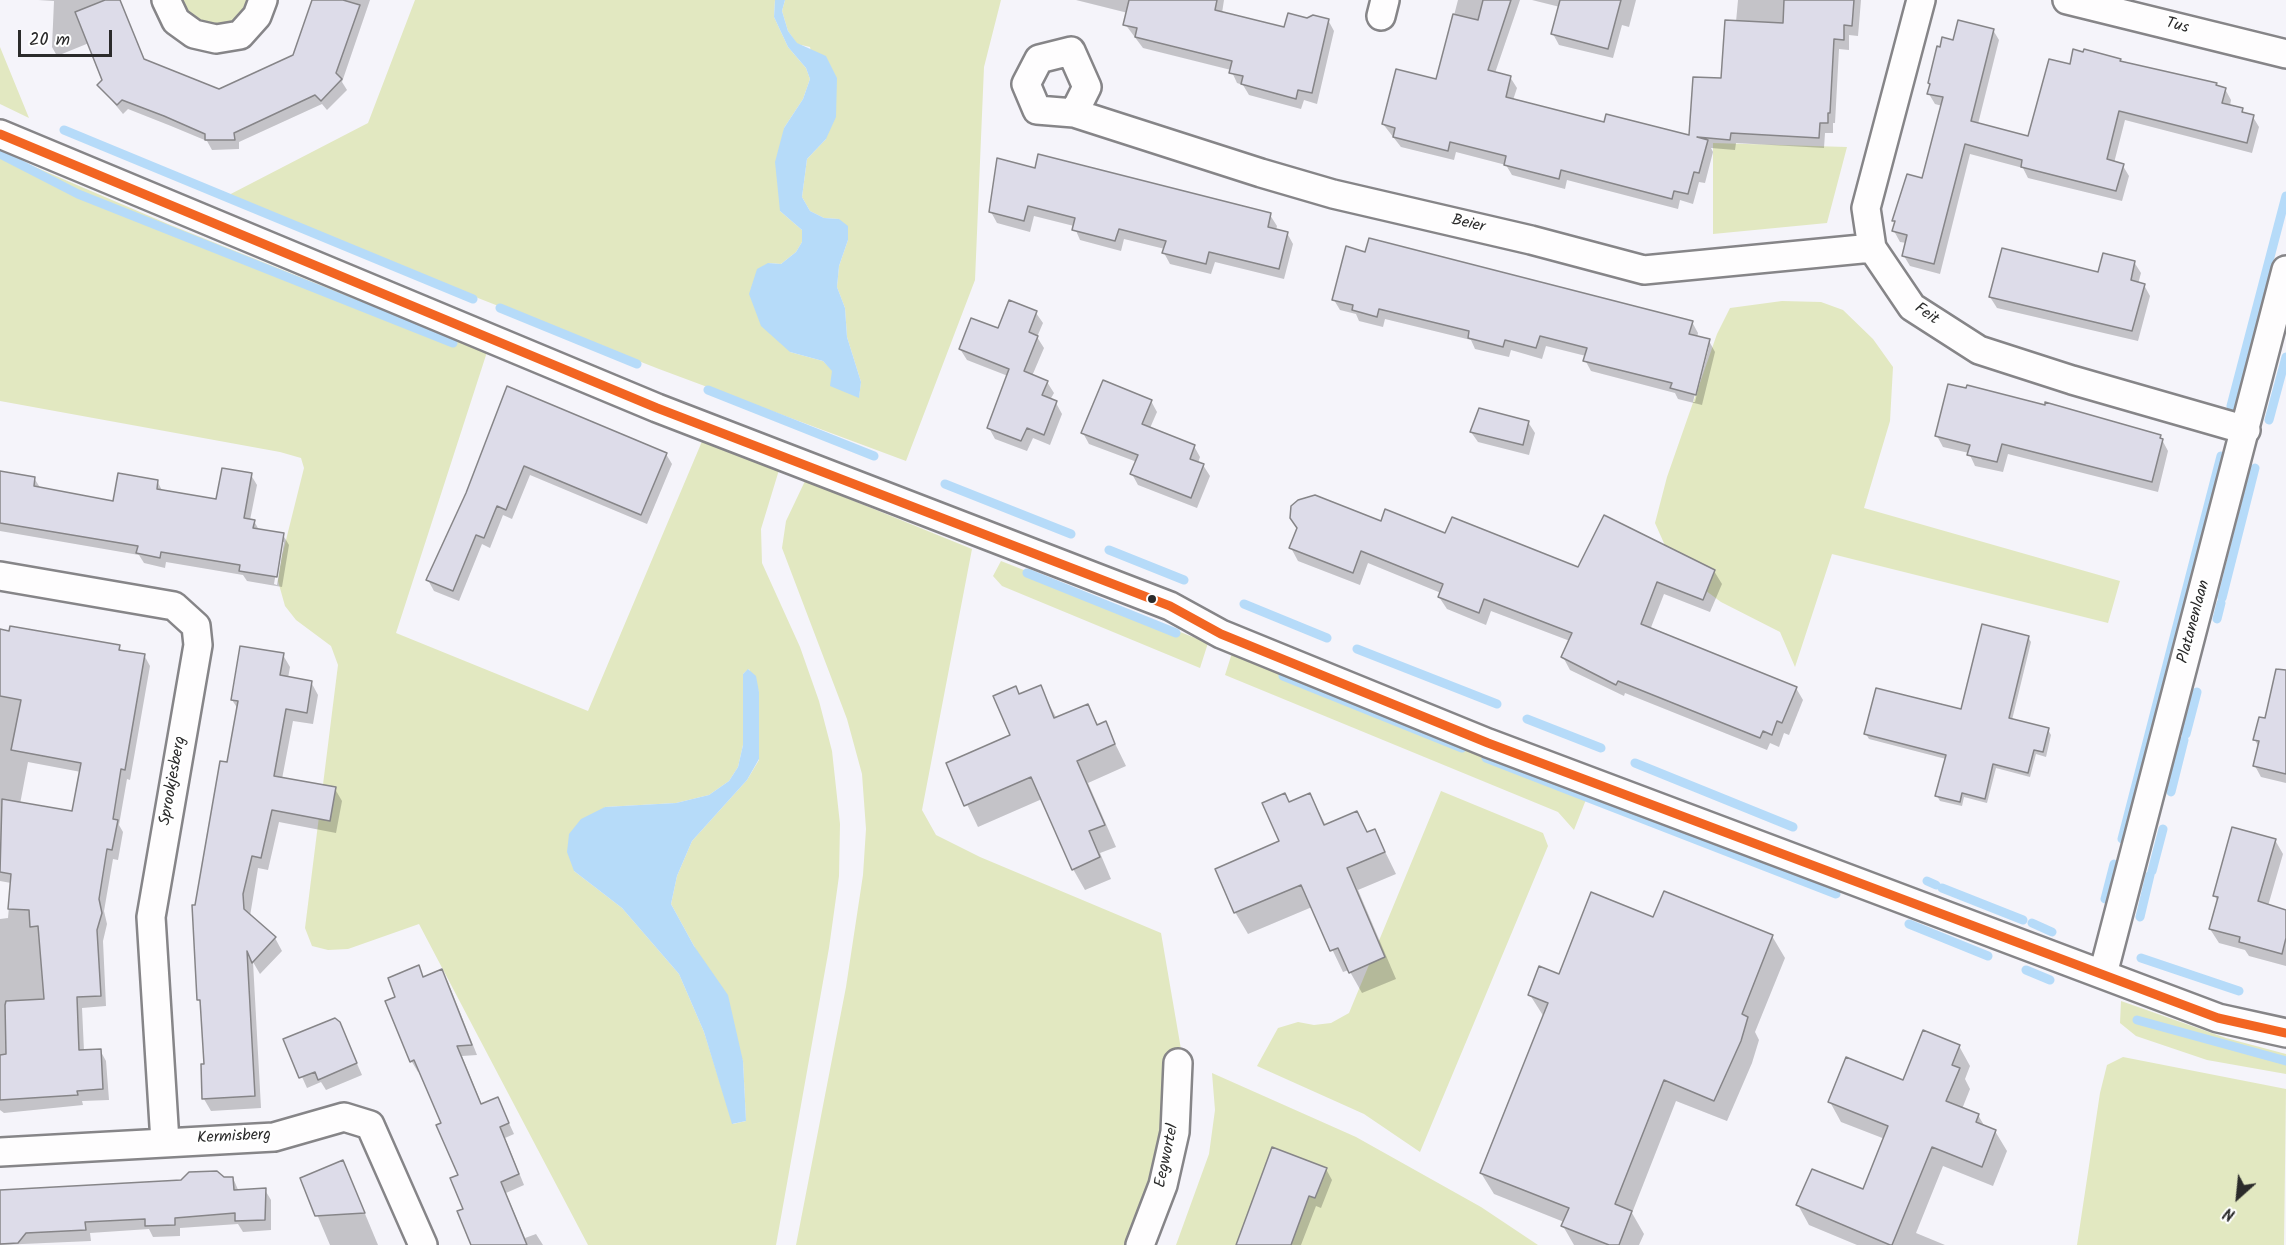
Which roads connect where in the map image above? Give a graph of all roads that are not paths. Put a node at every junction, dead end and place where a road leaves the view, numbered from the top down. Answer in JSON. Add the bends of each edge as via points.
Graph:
{"nodes":[{"id":1,"x":166,"y":0,"type":"edge"},
{"id":2,"x":263,"y":0,"type":"edge"},
{"id":3,"x":1921,"y":0,"type":"edge"},
{"id":4,"x":2067,"y":0,"type":"edge"},
{"id":5,"x":2286,"y":54,"type":"edge"},
{"id":6,"x":1074,"y":113,"type":"dead end"},
{"id":7,"x":0,"y":134,"type":"edge"},
{"id":8,"x":1872,"y":248,"type":"junction"},
{"id":9,"x":2286,"y":270,"type":"edge"},
{"id":10,"x":2246,"y":430,"type":"junction"},
{"id":11,"x":0,"y":576,"type":"edge"},
{"id":12,"x":2103,"y":974,"type":"junction"},
{"id":13,"x":2286,"y":1033,"type":"edge"},
{"id":14,"x":1178,"y":1063,"type":"dead end"},
{"id":15,"x":165,"y":1142,"type":"junction"},
{"id":16,"x":0,"y":1152,"type":"edge"},
{"id":17,"x":423,"y":1245,"type":"edge"},
{"id":18,"x":1140,"y":1245,"type":"edge"}],
"edges":[{"from":1,"to":2,"type":"street","via":[[176,21],[194,34],[216,39],[240,35],[257,16]]},
{"from":3,"to":8,"type":"street","name":"Feit","via":[[1866,208]]},
{"from":4,"to":5,"type":"street","name":"Tus"},
{"from":6,"to":8,"type":"street","name":"Beier","via":[[1310,187],[1644,270]]},
{"from":7,"to":12,"type":"street","via":[[657,408],[1170,606],[1221,634],[1488,743]]},
{"from":8,"to":10,"type":"street","name":"Feit","via":[[1912,306],[1979,350]]},
{"from":9,"to":10,"type":"street","name":"Platanenlaan"},
{"from":10,"to":12,"type":"street","name":"Platanenlaan"},
{"from":11,"to":15,"type":"street","name":"Sprookjesberg","via":[[174,606],[196,626],[198,645],[151,917]]},
{"from":12,"to":13,"type":"street","via":[[2217,1018]]},
{"from":14,"to":18,"type":"street","name":"Eegwortel","via":[[1176,1132],[1163,1185]]},
{"from":15,"to":16,"type":"street","name":"Kermisberg"},
{"from":15,"to":17,"type":"street","name":"Kermisberg","via":[[274,1137],[344,1117],[370,1125]]}]}
